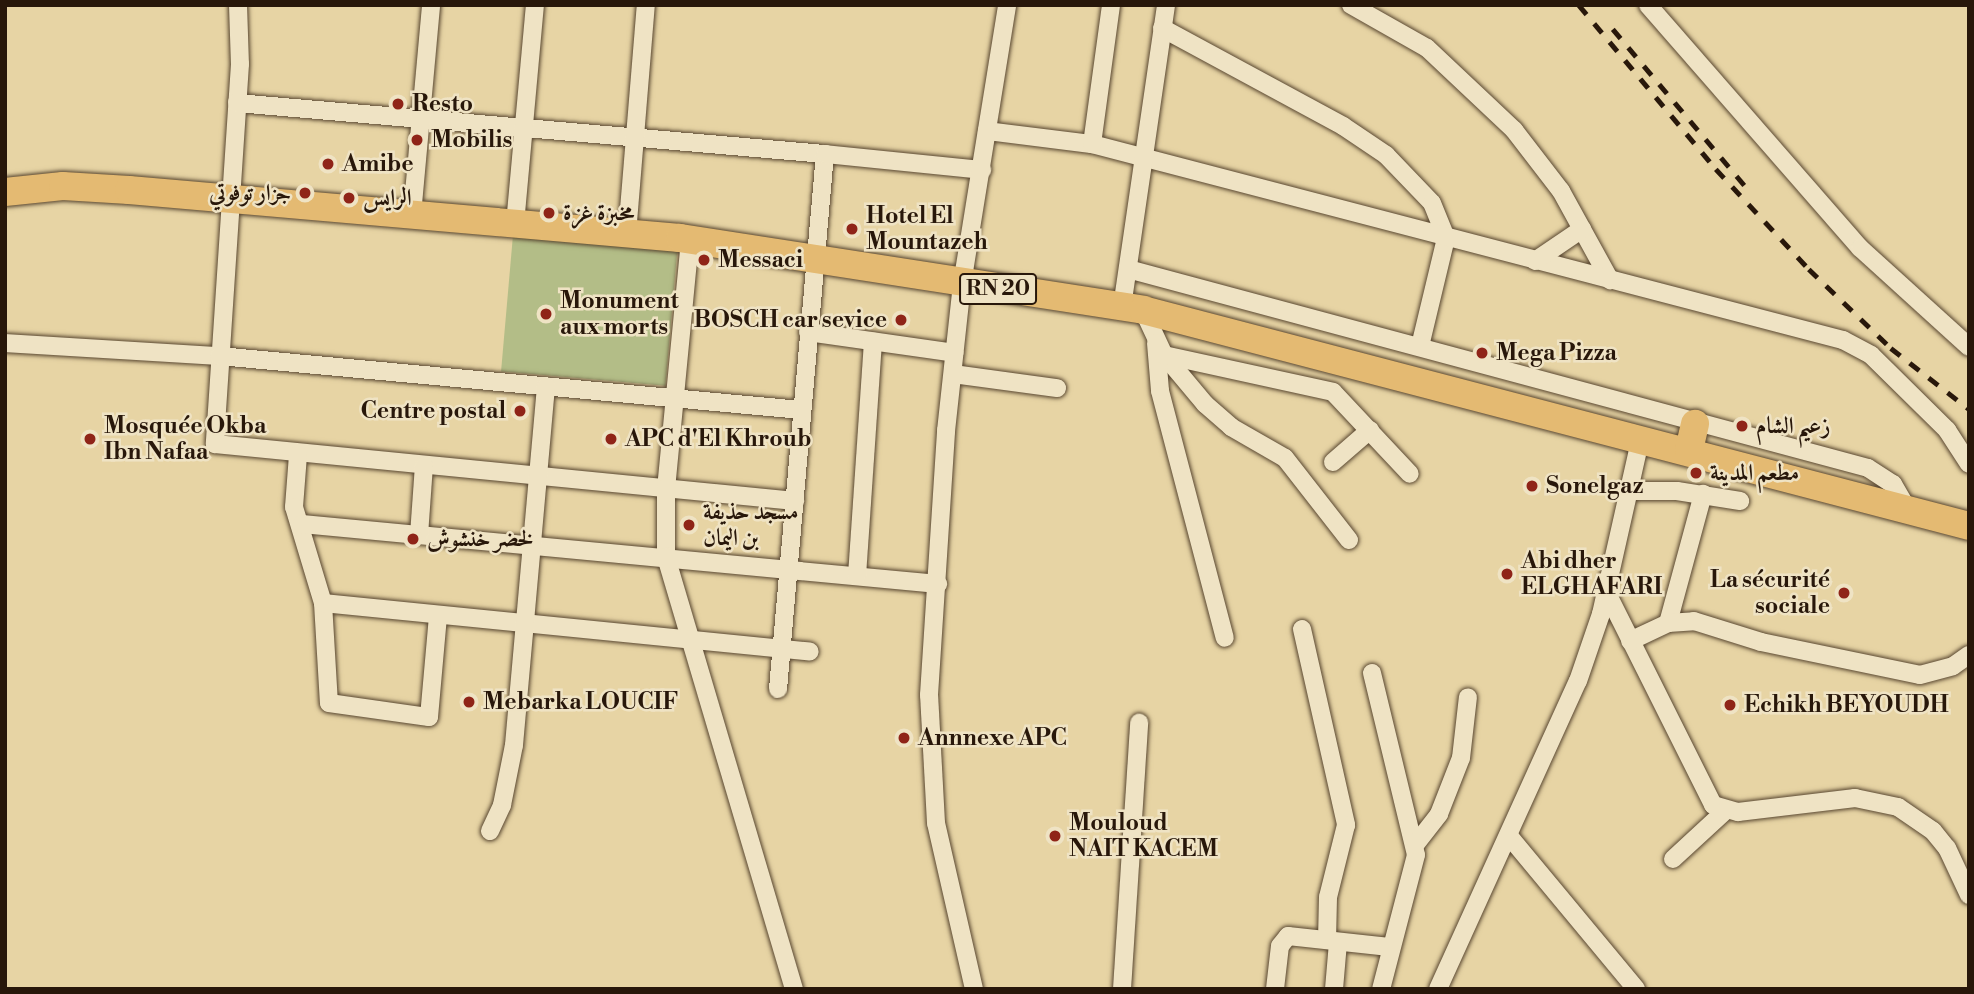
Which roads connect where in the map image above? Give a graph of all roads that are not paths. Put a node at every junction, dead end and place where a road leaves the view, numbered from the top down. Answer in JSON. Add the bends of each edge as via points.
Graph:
{"nodes":[{"id":1,"x":238,"y":5,"type":"edge"},
{"id":2,"x":431,"y":5,"type":"edge"},
{"id":3,"x":535,"y":5,"type":"edge"},
{"id":4,"x":646,"y":5,"type":"edge"},
{"id":5,"x":1007,"y":5,"type":"edge"},
{"id":6,"x":1111,"y":5,"type":"edge"},
{"id":7,"x":1166,"y":5,"type":"edge"},
{"id":8,"x":1351,"y":5,"type":"edge"},
{"id":9,"x":1648,"y":5,"type":"edge"},
{"id":10,"x":1162,"y":28,"type":"junction"},
{"id":11,"x":237,"y":103,"type":"junction"},
{"id":12,"x":421,"y":121,"type":"junction"},
{"id":13,"x":523,"y":131,"type":"junction"},
{"id":14,"x":987,"y":131,"type":"junction"},
{"id":15,"x":635,"y":141,"type":"junction"},
{"id":16,"x":1092,"y":144,"type":"junction"},
{"id":17,"x":825,"y":154,"type":"junction"},
{"id":18,"x":1144,"y":158,"type":"junction"},
{"id":19,"x":982,"y":170,"type":"junction"},
{"id":20,"x":5,"y":192,"type":"edge"},
{"id":21,"x":230,"y":197,"type":"junction"},
{"id":22,"x":412,"y":215,"type":"junction"},
{"id":23,"x":515,"y":224,"type":"junction"},
{"id":24,"x":1582,"y":229,"type":"junction"},
{"id":25,"x":627,"y":233,"type":"junction"},
{"id":26,"x":1446,"y":238,"type":"junction"},
{"id":27,"x":690,"y":240,"type":"junction"},
{"id":28,"x":814,"y":261,"type":"junction"},
{"id":29,"x":1535,"y":261,"type":"junction"},
{"id":30,"x":1128,"y":269,"type":"junction"},
{"id":31,"x":1609,"y":280,"type":"junction"},
{"id":32,"x":962,"y":284,"type":"junction"},
{"id":33,"x":1133,"y":309,"type":"junction"},
{"id":34,"x":808,"y":332,"type":"junction"},
{"id":35,"x":873,"y":342,"type":"junction"},
{"id":36,"x":5,"y":343,"type":"edge"},
{"id":37,"x":1420,"y":346,"type":"junction"},
{"id":38,"x":1969,"y":347,"type":"edge"},
{"id":39,"x":1160,"y":349,"type":"junction"},
{"id":40,"x":955,"y":353,"type":"junction"},
{"id":41,"x":219,"y":356,"type":"junction"},
{"id":42,"x":953,"y":374,"type":"junction"},
{"id":43,"x":545,"y":386,"type":"junction"},
{"id":44,"x":1057,"y":388,"type":"dead end"},
{"id":45,"x":676,"y":399,"type":"junction"},
{"id":46,"x":801,"y":410,"type":"junction"},
{"id":47,"x":1370,"y":430,"type":"junction"},
{"id":48,"x":1641,"y":437,"type":"junction"},
{"id":49,"x":1692,"y":437,"type":"junction"},
{"id":50,"x":298,"y":455,"type":"junction"},
{"id":51,"x":1333,"y":462,"type":"dead end"},
{"id":52,"x":1969,"y":464,"type":"edge"},
{"id":53,"x":424,"y":466,"type":"junction"},
{"id":54,"x":1410,"y":474,"type":"dead end"},
{"id":55,"x":537,"y":478,"type":"junction"},
{"id":56,"x":666,"y":488,"type":"junction"},
{"id":57,"x":1629,"y":491,"type":"junction"},
{"id":58,"x":1703,"y":494,"type":"junction"},
{"id":59,"x":1740,"y":500,"type":"dead end"},
{"id":60,"x":795,"y":501,"type":"junction"},
{"id":61,"x":302,"y":524,"type":"junction"},
{"id":62,"x":1969,"y":526,"type":"edge"},
{"id":63,"x":419,"y":535,"type":"junction"},
{"id":64,"x":1349,"y":540,"type":"dead end"},
{"id":65,"x":528,"y":546,"type":"junction"},
{"id":66,"x":666,"y":557,"type":"junction"},
{"id":67,"x":790,"y":569,"type":"junction"},
{"id":68,"x":857,"y":576,"type":"junction"},
{"id":69,"x":939,"y":584,"type":"junction"},
{"id":70,"x":1606,"y":591,"type":"junction"},
{"id":71,"x":323,"y":603,"type":"junction"},
{"id":72,"x":438,"y":617,"type":"junction"},
{"id":73,"x":1668,"y":623,"type":"junction"},
{"id":74,"x":522,"y":626,"type":"junction"},
{"id":75,"x":1301,"y":629,"type":"dead end"},
{"id":76,"x":1225,"y":638,"type":"dead end"},
{"id":77,"x":689,"y":639,"type":"junction"},
{"id":78,"x":1630,"y":641,"type":"junction"},
{"id":79,"x":783,"y":649,"type":"junction"},
{"id":80,"x":810,"y":652,"type":"dead end"},
{"id":81,"x":1968,"y":656,"type":"edge"},
{"id":82,"x":1373,"y":673,"type":"dead end"},
{"id":83,"x":778,"y":690,"type":"dead end"},
{"id":84,"x":1468,"y":697,"type":"dead end"},
{"id":85,"x":1139,"y":723,"type":"dead end"},
{"id":86,"x":1725,"y":811,"type":"junction"},
{"id":87,"x":490,"y":831,"type":"dead end"},
{"id":88,"x":1509,"y":836,"type":"junction"},
{"id":89,"x":1415,"y":845,"type":"junction"},
{"id":90,"x":1673,"y":859,"type":"dead end"},
{"id":91,"x":1969,"y":895,"type":"edge"},
{"id":92,"x":1333,"y":941,"type":"junction"},
{"id":93,"x":1389,"y":947,"type":"junction"},
{"id":94,"x":794,"y":989,"type":"edge"},
{"id":95,"x":974,"y":989,"type":"edge"},
{"id":96,"x":1122,"y":989,"type":"edge"},
{"id":97,"x":1275,"y":989,"type":"edge"},
{"id":98,"x":1334,"y":989,"type":"edge"},
{"id":99,"x":1381,"y":989,"type":"edge"},
{"id":100,"x":1438,"y":989,"type":"edge"},
{"id":101,"x":1636,"y":989,"type":"edge"}],
"edges":[{"from":1,"to":11,"type":"street"},
{"from":2,"to":12,"type":"street"},
{"from":3,"to":13,"type":"street"},
{"from":4,"to":15,"type":"street"},
{"from":5,"to":14,"type":"street"},
{"from":6,"to":16,"type":"street"},
{"from":7,"to":10,"type":"street"},
{"from":8,"to":24,"type":"street","via":[[1427,48],[1482,96],[1562,191]]},
{"from":9,"to":38,"type":"street","via":[[1860,248]]},
{"from":10,"to":18,"type":"street"},
{"from":10,"to":26,"type":"street","via":[[1296,98],[1386,155],[1432,203]]},
{"from":11,"to":12,"type":"street"},
{"from":11,"to":21,"type":"street"},
{"from":12,"to":13,"type":"street"},
{"from":12,"to":22,"type":"street"},
{"from":13,"to":15,"type":"street"},
{"from":13,"to":23,"type":"street"},
{"from":14,"to":16,"type":"street"},
{"from":14,"to":19,"type":"street"},
{"from":15,"to":17,"type":"street"},
{"from":15,"to":25,"type":"street"},
{"from":16,"to":18,"type":"street"},
{"from":17,"to":19,"type":"street"},
{"from":17,"to":28,"type":"street"},
{"from":18,"to":26,"type":"street"},
{"from":18,"to":30,"type":"street"},
{"from":19,"to":32,"type":"street"},
{"from":20,"to":21,"type":"main road","number":"RN 20","via":[[63,186]]},
{"from":21,"to":22,"type":"main road","number":"RN 20"},
{"from":21,"to":41,"type":"street"},
{"from":22,"to":23,"type":"main road","number":"RN 20"},
{"from":23,"to":25,"type":"main road","number":"RN 20"},
{"from":24,"to":29,"type":"street"},
{"from":24,"to":31,"type":"street"},
{"from":25,"to":27,"type":"main road","number":"RN 20"},
{"from":26,"to":29,"type":"street"},
{"from":26,"to":37,"type":"street"},
{"from":27,"to":28,"type":"main road","number":"RN 20"},
{"from":27,"to":45,"type":"street"},
{"from":28,"to":32,"type":"main road","number":"RN 20"},
{"from":28,"to":34,"type":"street"},
{"from":29,"to":31,"type":"street"},
{"from":30,"to":33,"type":"street"},
{"from":30,"to":37,"type":"street"},
{"from":31,"to":52,"type":"street","via":[[1856,345],[1947,430]]},
{"from":32,"to":33,"type":"main road","number":"RN 20"},
{"from":32,"to":40,"type":"street"},
{"from":33,"to":39,"type":"street"},
{"from":33,"to":48,"type":"main road","number":"RN 20"},
{"from":34,"to":35,"type":"street"},
{"from":34,"to":46,"type":"street"},
{"from":35,"to":40,"type":"street"},
{"from":35,"to":68,"type":"street"},
{"from":36,"to":41,"type":"street"},
{"from":37,"to":49,"type":"street"},
{"from":39,"to":47,"type":"street","via":[[1326,389],[1346,401]]},
{"from":39,"to":64,"type":"street","via":[[1222,420],[1285,458]]},
{"from":39,"to":76,"type":"street","via":[[1160,391]]},
{"from":40,"to":42,"type":"street"},
{"from":41,"to":43,"type":"street"},
{"from":41,"to":50,"type":"street","via":[[215,444]]},
{"from":42,"to":44,"type":"street"},
{"from":42,"to":69,"type":"street"},
{"from":43,"to":45,"type":"street"},
{"from":43,"to":55,"type":"street"},
{"from":45,"to":46,"type":"street"},
{"from":45,"to":56,"type":"street"},
{"from":46,"to":60,"type":"street"},
{"from":47,"to":51,"type":"street"},
{"from":47,"to":54,"type":"street"},
{"from":48,"to":49,"type":"main road","number":"RN 20"},
{"from":48,"to":57,"type":"street"},
{"from":49,"to":62,"type":"main road","number":"RN 20"},
{"from":50,"to":53,"type":"street"},
{"from":50,"to":61,"type":"street","via":[[294,507]]},
{"from":53,"to":55,"type":"street"},
{"from":53,"to":63,"type":"street"},
{"from":55,"to":56,"type":"street"},
{"from":55,"to":65,"type":"street"},
{"from":56,"to":60,"type":"street"},
{"from":56,"to":66,"type":"street"},
{"from":57,"to":58,"type":"street"},
{"from":57,"to":70,"type":"street"},
{"from":58,"to":59,"type":"street"},
{"from":58,"to":73,"type":"street"},
{"from":60,"to":67,"type":"street"},
{"from":61,"to":63,"type":"street"},
{"from":61,"to":71,"type":"street"},
{"from":63,"to":65,"type":"street"},
{"from":65,"to":66,"type":"street"},
{"from":65,"to":74,"type":"street"},
{"from":66,"to":67,"type":"street"},
{"from":66,"to":77,"type":"street"},
{"from":67,"to":68,"type":"street"},
{"from":67,"to":79,"type":"street"},
{"from":68,"to":69,"type":"street"},
{"from":69,"to":95,"type":"street","via":[[929,695],[931,781],[942,855]]},
{"from":70,"to":78,"type":"street"},
{"from":70,"to":88,"type":"street","via":[[1565,714]]},
{"from":71,"to":72,"type":"street"},
{"from":71,"to":72,"type":"street","via":[[329,703],[429,717]]},
{"from":72,"to":74,"type":"street"},
{"from":73,"to":78,"type":"street"},
{"from":73,"to":81,"type":"street","via":[[1694,621],[1760,642],[1920,675],[1953,666]]},
{"from":74,"to":77,"type":"street"},
{"from":74,"to":87,"type":"street","via":[[510,771]]},
{"from":75,"to":92,"type":"street","via":[[1346,825],[1328,897]]},
{"from":77,"to":79,"type":"street"},
{"from":77,"to":94,"type":"street"},
{"from":78,"to":86,"type":"street","via":[[1704,794]]},
{"from":79,"to":80,"type":"street"},
{"from":79,"to":83,"type":"street"},
{"from":82,"to":89,"type":"street"},
{"from":84,"to":89,"type":"street","via":[[1461,758],[1439,814]]},
{"from":85,"to":96,"type":"street"},
{"from":86,"to":90,"type":"street"},
{"from":86,"to":91,"type":"street","via":[[1856,798],[1898,807],[1917,817],[1947,848]]},
{"from":88,"to":100,"type":"street"},
{"from":88,"to":101,"type":"street"},
{"from":89,"to":93,"type":"street","via":[[1413,877]]},
{"from":92,"to":93,"type":"street"},
{"from":92,"to":97,"type":"street","via":[[1296,934],[1284,938]]},
{"from":92,"to":98,"type":"street"},
{"from":93,"to":99,"type":"street"}]}
